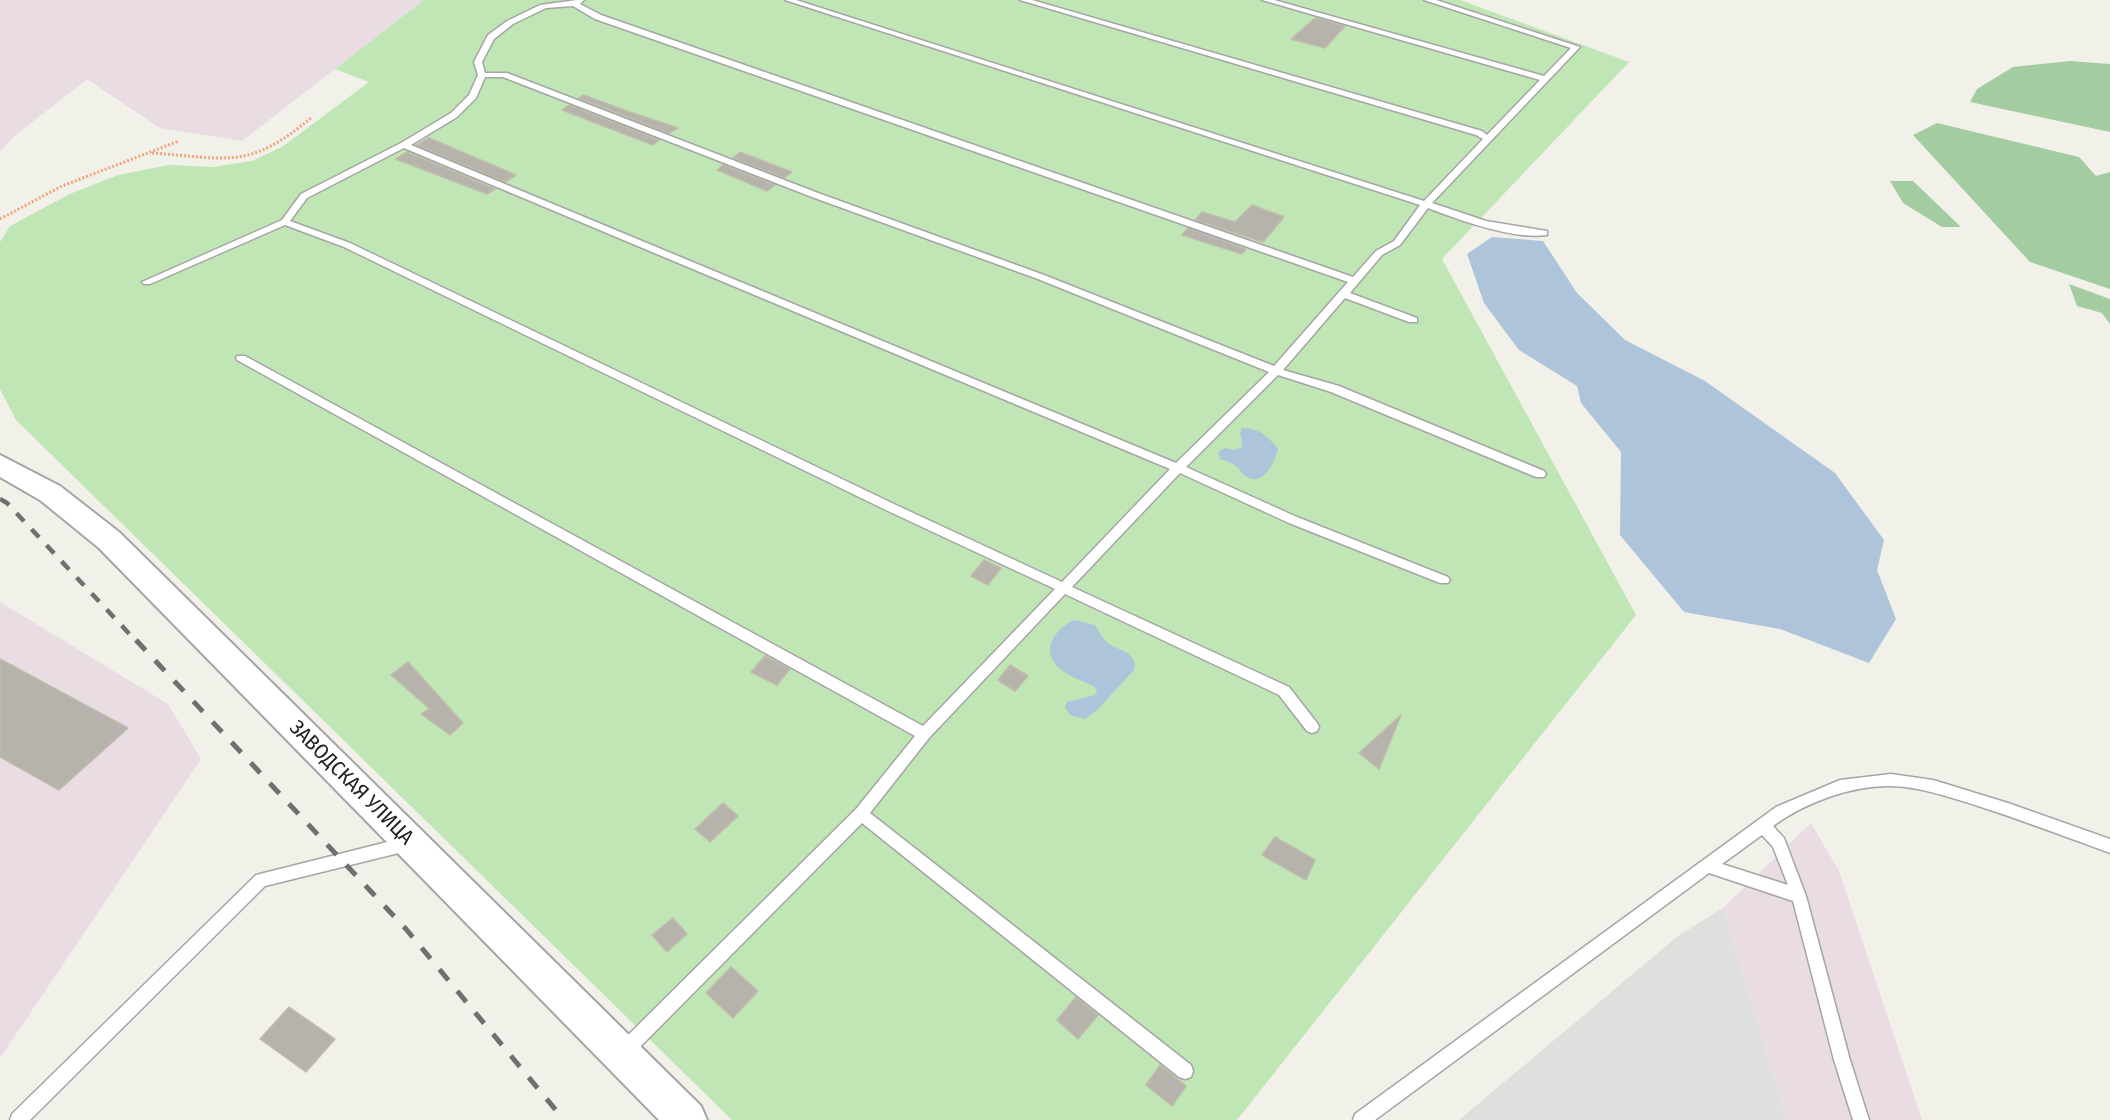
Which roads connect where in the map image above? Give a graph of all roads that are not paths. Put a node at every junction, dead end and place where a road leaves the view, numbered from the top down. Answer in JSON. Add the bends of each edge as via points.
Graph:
{"nodes":[{"id":1,"x":789,"y":0,"type":"edge"},
{"id":2,"x":1024,"y":0,"type":"edge"},
{"id":3,"x":1266,"y":0,"type":"edge"},
{"id":4,"x":1428,"y":0,"type":"edge"},
{"id":5,"x":579,"y":2,"type":"edge"},
{"id":6,"x":482,"y":75,"type":"junction"},
{"id":7,"x":1546,"y":79,"type":"junction"},
{"id":8,"x":1488,"y":139,"type":"junction"},
{"id":9,"x":404,"y":145,"type":"junction"},
{"id":10,"x":1426,"y":204,"type":"junction"},
{"id":11,"x":285,"y":222,"type":"junction"},
{"id":12,"x":1544,"y":233,"type":"dead end"},
{"id":13,"x":1355,"y":281,"type":"junction"},
{"id":14,"x":147,"y":282,"type":"dead end"},
{"id":15,"x":1344,"y":294,"type":"junction"},
{"id":16,"x":1413,"y":320,"type":"dead end"},
{"id":17,"x":241,"y":358,"type":"dead end"},
{"id":18,"x":1276,"y":371,"type":"junction"},
{"id":19,"x":0,"y":465,"type":"edge"},
{"id":20,"x":1178,"y":468,"type":"junction"},
{"id":21,"x":1540,"y":474,"type":"dead end"},
{"id":22,"x":1444,"y":580,"type":"dead end"},
{"id":23,"x":1065,"y":587,"type":"junction"},
{"id":24,"x":1312,"y":727,"type":"dead end"},
{"id":25,"x":924,"y":734,"type":"junction"},
{"id":26,"x":861,"y":814,"type":"junction"},
{"id":27,"x":1763,"y":826,"type":"junction"},
{"id":28,"x":411,"y":843,"type":"junction"},
{"id":29,"x":2110,"y":846,"type":"edge"},
{"id":30,"x":1707,"y":866,"type":"junction"},
{"id":31,"x":1799,"y":896,"type":"junction"},
{"id":32,"x":621,"y":1054,"type":"junction"},
{"id":33,"x":1185,"y":1071,"type":"dead end"},
{"id":34,"x":18,"y":1120,"type":"edge"},
{"id":35,"x":687,"y":1120,"type":"edge"},
{"id":36,"x":1361,"y":1120,"type":"edge"},
{"id":37,"x":1861,"y":1120,"type":"edge"}],
"edges":[{"from":1,"to":10,"type":"lane"},
{"from":2,"to":8,"type":"lane","via":[[1479,133]]},
{"from":3,"to":7,"type":"lane"},
{"from":4,"to":7,"type":"lane","via":[[1576,47]]},
{"from":5,"to":6,"type":"lane","via":[[542,6],[499,30],[490,38],[478,62]]},
{"from":5,"to":13,"type":"lane","via":[[609,21]]},
{"from":6,"to":9,"type":"lane","via":[[473,96],[454,115]]},
{"from":6,"to":18,"type":"lane","via":[[504,75],[1041,277]]},
{"from":7,"to":8,"type":"lane"},
{"from":8,"to":10,"type":"lane"},
{"from":9,"to":11,"type":"lane","via":[[304,196]]},
{"from":9,"to":20,"type":"lane"},
{"from":10,"to":12,"type":"lane","via":[[1462,219],[1506,230]]},
{"from":10,"to":13,"type":"lane","via":[[1397,243],[1379,254]]},
{"from":11,"to":14,"type":"lane"},
{"from":11,"to":23,"type":"lane","via":[[347,245],[892,508]]},
{"from":13,"to":15,"type":"lane"},
{"from":15,"to":16,"type":"lane"},
{"from":15,"to":18,"type":"lane"},
{"from":17,"to":25,"type":"lane"},
{"from":18,"to":20,"type":"lane"},
{"from":18,"to":21,"type":"lane","via":[[1335,389]]},
{"from":19,"to":28,"type":"street","name":"ЗАВОДСКАЯ УЛИЦА","via":[[50,493],[109,540]]},
{"from":20,"to":22,"type":"lane","via":[[1293,520]]},
{"from":20,"to":23,"type":"lane"},
{"from":23,"to":24,"type":"lane","via":[[1284,691]]},
{"from":23,"to":25,"type":"lane"},
{"from":25,"to":26,"type":"lane"},
{"from":26,"to":32,"type":"lane"},
{"from":26,"to":33,"type":"lane"},
{"from":27,"to":29,"type":"lane","via":[[1781,812],[1840,786],[1891,780],[1933,786]]},
{"from":27,"to":30,"type":"lane"},
{"from":27,"to":31,"type":"lane","via":[[1779,843]]},
{"from":28,"to":32,"type":"street","name":"ЗАВОДСКАЯ УЛИЦА"},
{"from":28,"to":34,"type":"lane","via":[[261,880]]},
{"from":30,"to":31,"type":"lane"},
{"from":30,"to":36,"type":"lane"},
{"from":31,"to":37,"type":"lane"},
{"from":32,"to":35,"type":"street","name":"ЗАВОДСКАЯ УЛИЦА"}]}
